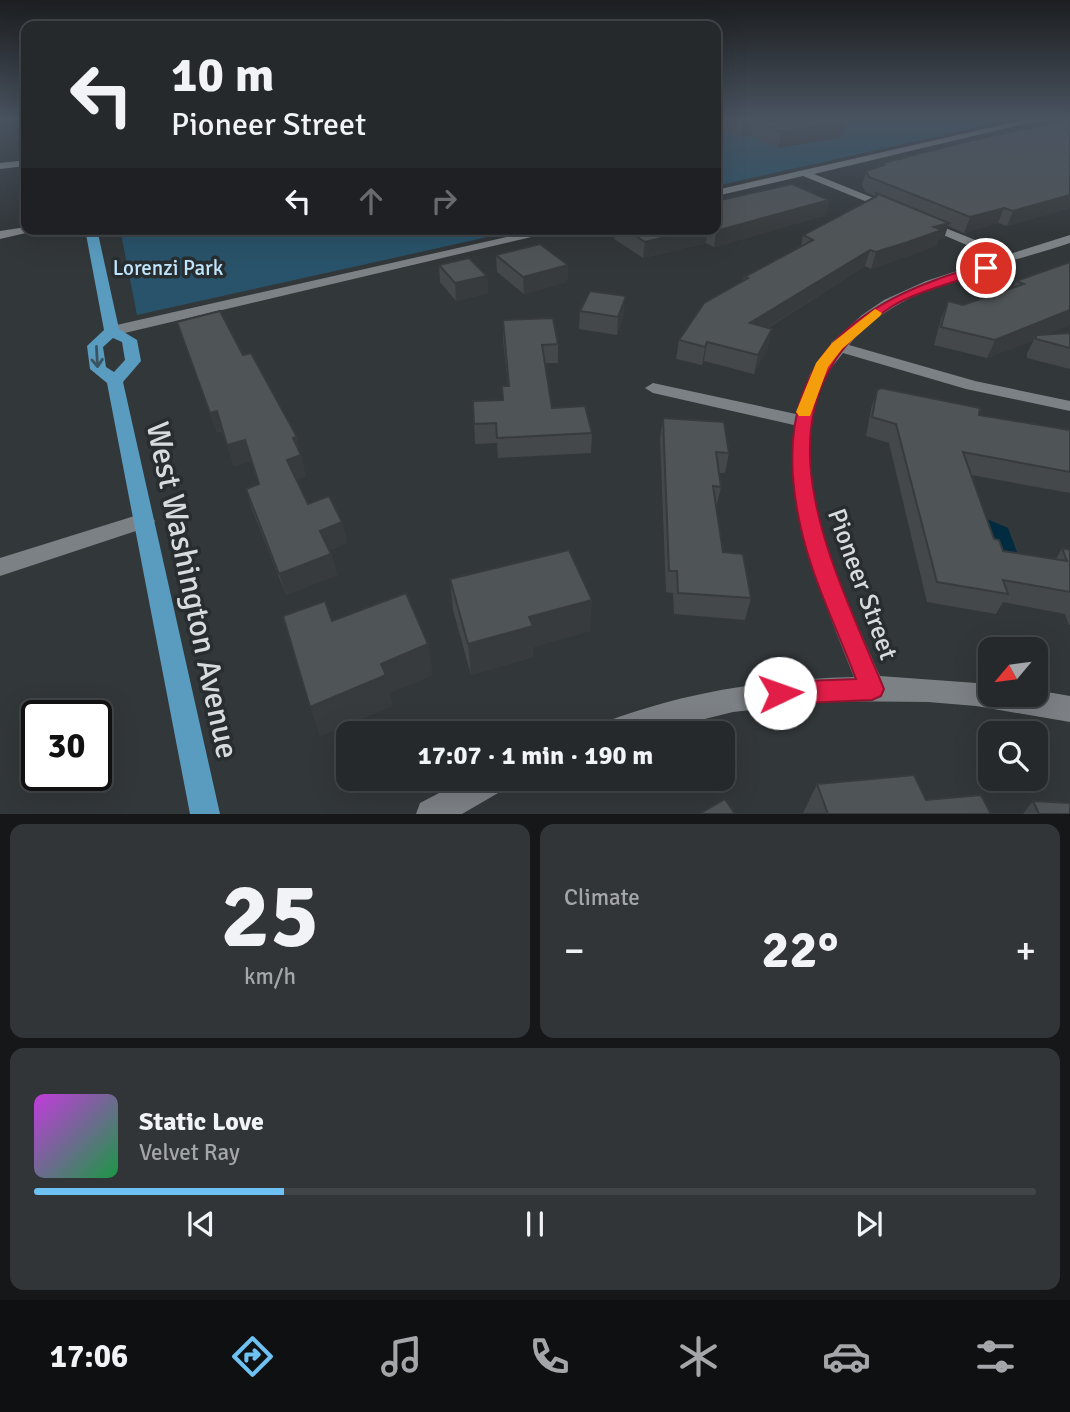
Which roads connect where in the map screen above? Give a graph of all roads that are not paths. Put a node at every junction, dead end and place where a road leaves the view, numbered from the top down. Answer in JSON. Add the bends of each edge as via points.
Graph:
{"nodes":[{"id":1,"x":870,"y":158,"type":"edge"},
{"id":2,"x":21,"y":164,"type":"edge"},
{"id":3,"x":0,"y":166,"type":"edge"},
{"id":4,"x":804,"y":173,"type":"junction"},
{"id":5,"x":721,"y":192,"type":"edge"},
{"id":6,"x":21,"y":232,"type":"edge"},
{"id":7,"x":0,"y":235,"type":"edge"},
{"id":8,"x":92,"y":235,"type":"edge"},
{"id":9,"x":533,"y":235,"type":"edge"},
{"id":10,"x":1070,"y":239,"type":"edge"},
{"id":11,"x":1011,"y":259,"type":"junction"},
{"id":12,"x":112,"y":331,"type":"junction"},
{"id":13,"x":837,"y":346,"type":"junction"},
{"id":14,"x":115,"y":381,"type":"junction"},
{"id":15,"x":653,"y":388,"type":"dead end"},
{"id":16,"x":1070,"y":406,"type":"edge"},
{"id":17,"x":802,"y":421,"type":"junction"},
{"id":18,"x":144,"y":521,"type":"junction"},
{"id":19,"x":0,"y":568,"type":"edge"},
{"id":20,"x":872,"y":689,"type":"junction"},
{"id":21,"x":1070,"y":709,"type":"edge"},
{"id":22,"x":648,"y":721,"type":"edge"},
{"id":23,"x":473,"y":791,"type":"edge"},
{"id":24,"x":205,"y":814,"type":"edge"},
{"id":25,"x":431,"y":814,"type":"edge"}],
"edges":[{"from":1,"to":4,"type":"street"},
{"from":2,"to":3,"type":"street"},
{"from":4,"to":5,"type":"street"},
{"from":4,"to":11,"type":"street"},
{"from":6,"to":7,"type":"street"},
{"from":8,"to":12,"type":"main road"},
{"from":9,"to":12,"type":"street"},
{"from":10,"to":11,"type":"street","name":"Pioneer Street"},
{"from":11,"to":13,"type":"street","name":"Pioneer Street","via":[[887,304]]},
{"from":12,"to":14,"type":"main road","name":"West Washington Avenue","one_way":true,"via":[[95,346],[98,369]]},
{"from":12,"to":14,"type":"main road","via":[[130,340],[133,361]]},
{"from":13,"to":16,"type":"street","via":[[972,385]]},
{"from":13,"to":17,"type":"street","name":"Pioneer Street","via":[[821,366]]},
{"from":14,"to":18,"type":"main road","name":"West Washington Avenue"},
{"from":15,"to":17,"type":"street"},
{"from":17,"to":20,"type":"street","name":"Pioneer Street","via":[[801,462],[809,523]]},
{"from":18,"to":19,"type":"street"},
{"from":18,"to":24,"type":"main road","name":"West Washington Avenue"},
{"from":20,"to":21,"type":"street","via":[[968,695]]},
{"from":20,"to":22,"type":"street","via":[[780,693],[687,709]]},
{"from":23,"to":25,"type":"street"}]}
